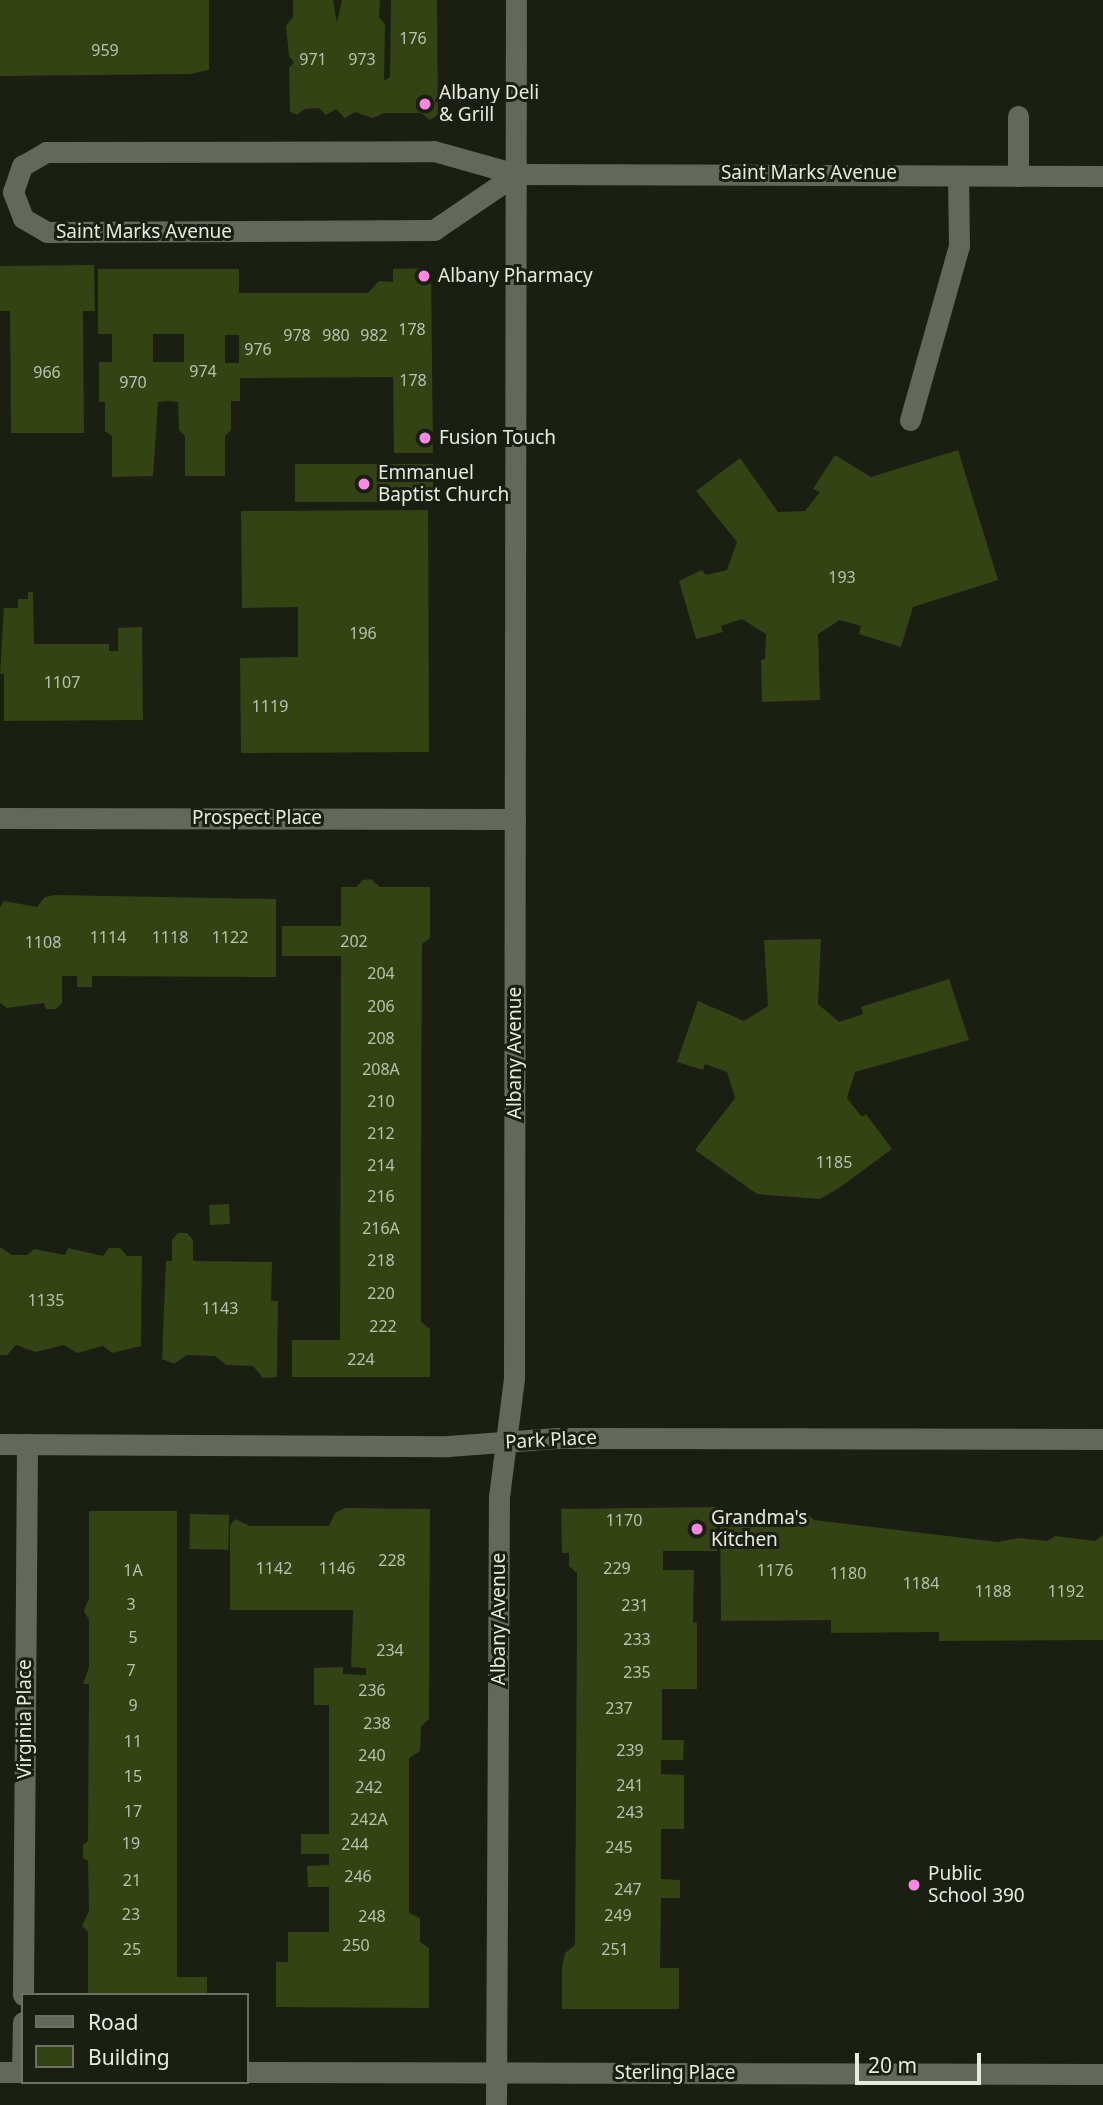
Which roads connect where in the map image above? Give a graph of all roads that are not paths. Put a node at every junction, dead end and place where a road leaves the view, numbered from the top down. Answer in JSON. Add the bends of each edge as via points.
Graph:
{"nodes":[{"id":1,"x":516,"y":0,"type":"edge"},
{"id":2,"x":1018,"y":116,"type":"dead end"},
{"id":3,"x":516,"y":174,"type":"junction"},
{"id":4,"x":1018,"y":176,"type":"junction"},
{"id":5,"x":1103,"y":176,"type":"edge"},
{"id":6,"x":958,"y":177,"type":"junction"},
{"id":7,"x":910,"y":420,"type":"dead end"},
{"id":8,"x":0,"y":818,"type":"edge"},
{"id":9,"x":515,"y":819,"type":"junction"},
{"id":10,"x":1103,"y":1439,"type":"edge"},
{"id":11,"x":506,"y":1442,"type":"junction"},
{"id":12,"x":0,"y":1444,"type":"edge"},
{"id":13,"x":27,"y":1444,"type":"junction"},
{"id":14,"x":23,"y":1993,"type":"edge"},
{"id":15,"x":0,"y":2072,"type":"edge"},
{"id":16,"x":21,"y":2072,"type":"edge"},
{"id":17,"x":248,"y":2072,"type":"edge"},
{"id":18,"x":496,"y":2073,"type":"junction"},
{"id":19,"x":1103,"y":2074,"type":"edge"},
{"id":20,"x":496,"y":2105,"type":"edge"}],
"edges":[{"from":1,"to":3,"type":"street","name":"Albany Avenue"},
{"from":2,"to":4,"type":"street"},
{"from":3,"to":3,"type":"street","name":"Saint Marks Avenue","via":[[434,151],[46,152],[22,166],[13,192],[23,218],[47,232],[435,230]]},
{"from":3,"to":6,"type":"street","name":"Saint Marks Avenue","via":[[889,172]]},
{"from":3,"to":9,"type":"street","name":"Albany Avenue"},
{"from":4,"to":5,"type":"street","name":"Saint Marks Avenue"},
{"from":4,"to":6,"type":"street","name":"Saint Marks Avenue"},
{"from":6,"to":7,"type":"street","via":[[959,246]]},
{"from":8,"to":9,"type":"street","name":"Prospect Place"},
{"from":9,"to":11,"type":"street","name":"Albany Avenue","via":[[514,1378]]},
{"from":10,"to":11,"type":"street","name":"Park Place","via":[[557,1438]]},
{"from":11,"to":13,"type":"street","name":"Park Place","via":[[448,1446]]},
{"from":11,"to":18,"type":"street","name":"Albany Avenue","via":[[499,1497]]},
{"from":12,"to":13,"type":"street","name":"Park Place"},
{"from":13,"to":14,"type":"street","name":"Virginia Place"},
{"from":15,"to":16,"type":"street"},
{"from":17,"to":18,"type":"street","name":"Sterling Place"},
{"from":18,"to":19,"type":"street","name":"Sterling Place"},
{"from":18,"to":20,"type":"street","name":"Albany Avenue"}]}
